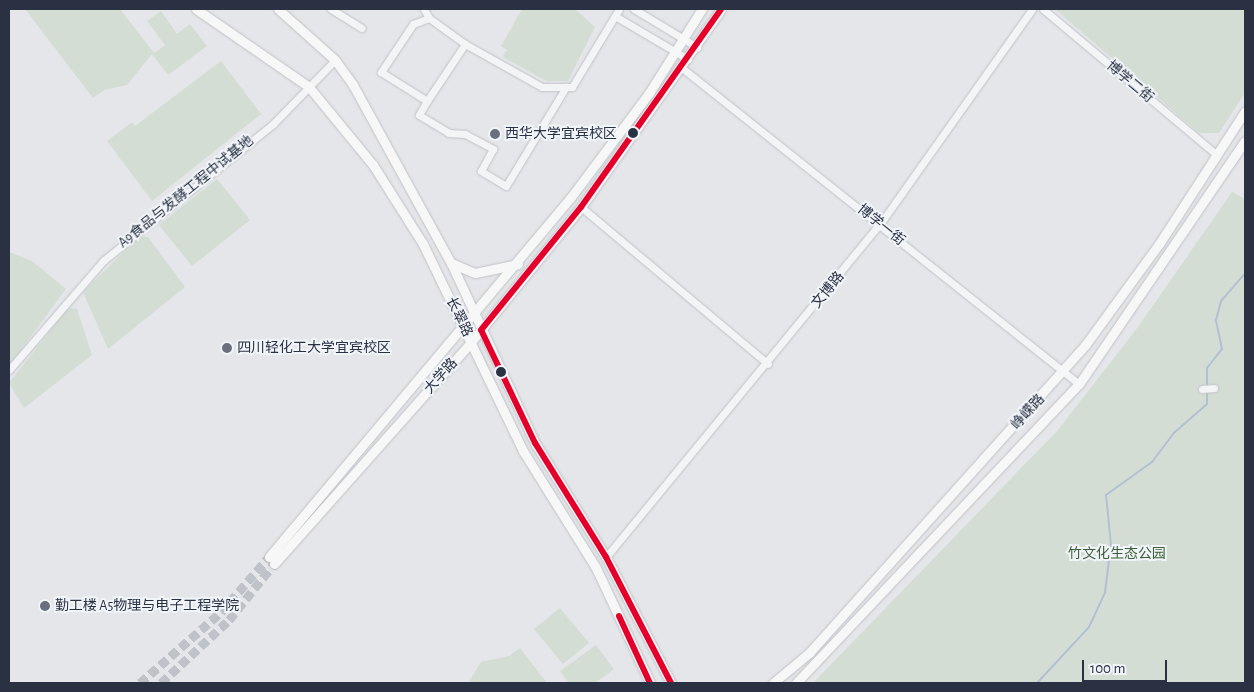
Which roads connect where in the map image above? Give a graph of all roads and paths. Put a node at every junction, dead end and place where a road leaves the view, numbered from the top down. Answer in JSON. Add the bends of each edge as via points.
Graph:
{"nodes":[{"id":1,"x":196,"y":9,"type":"edge"},
{"id":2,"x":278,"y":9,"type":"edge"},
{"id":3,"x":331,"y":9,"type":"edge"},
{"id":4,"x":424,"y":9,"type":"edge"},
{"id":5,"x":634,"y":9,"type":"edge"},
{"id":6,"x":702,"y":9,"type":"edge"},
{"id":7,"x":721,"y":9,"type":"edge"},
{"id":8,"x":1032,"y":9,"type":"edge"},
{"id":9,"x":1043,"y":9,"type":"edge"},
{"id":10,"x":617,"y":12,"type":"edge"},
{"id":11,"x":429,"y":18,"type":"junction"},
{"id":12,"x":361,"y":28,"type":"dead end"},
{"id":13,"x":684,"y":38,"type":"junction"},
{"id":14,"x":465,"y":44,"type":"junction"},
{"id":15,"x":697,"y":47,"type":"junction"},
{"id":16,"x":676,"y":51,"type":"junction"},
{"id":17,"x":688,"y":59,"type":"junction"},
{"id":18,"x":335,"y":60,"type":"junction"},
{"id":19,"x":682,"y":68,"type":"junction"},
{"id":20,"x":309,"y":87,"type":"junction"},
{"id":21,"x":566,"y":87,"type":"junction"},
{"id":22,"x":427,"y":101,"type":"junction"},
{"id":23,"x":1245,"y":111,"type":"edge"},
{"id":24,"x":1245,"y":141,"type":"edge"},
{"id":25,"x":1217,"y":155,"type":"junction"},
{"id":26,"x":581,"y":207,"type":"junction"},
{"id":27,"x":880,"y":224,"type":"junction"},
{"id":28,"x":451,"y":263,"type":"junction"},
{"id":29,"x":518,"y":264,"type":"junction"},
{"id":30,"x":475,"y":316,"type":"junction"},
{"id":31,"x":464,"y":329,"type":"junction"},
{"id":32,"x":482,"y":330,"type":"junction"},
{"id":33,"x":471,"y":342,"type":"junction"},
{"id":34,"x":768,"y":364,"type":"junction"},
{"id":35,"x":9,"y":370,"type":"edge"},
{"id":36,"x":1063,"y":371,"type":"junction"},
{"id":37,"x":1079,"y":384,"type":"junction"},
{"id":38,"x":1214,"y":388,"type":"dead end"},
{"id":39,"x":1202,"y":389,"type":"dead end"},
{"id":40,"x":606,"y":557,"type":"junction"},
{"id":41,"x":650,"y":683,"type":"edge"},
{"id":42,"x":671,"y":683,"type":"edge"},
{"id":43,"x":773,"y":683,"type":"edge"},
{"id":44,"x":796,"y":683,"type":"edge"}],
"edges":[{"from":1,"to":20,"type":"main road","name":"长翠路"},
{"from":2,"to":18,"type":"main road","name":"长翠路"},
{"from":3,"to":12,"type":"street"},
{"from":4,"to":11,"type":"street"},
{"from":5,"to":13,"type":"street"},
{"from":6,"to":13,"type":"main road","name":"大学路"},
{"from":7,"to":15,"type":"main road","name":"大学路"},
{"from":8,"to":27,"type":"street","name":"文博路"},
{"from":9,"to":25,"type":"street","name":"博学二街"},
{"from":10,"to":16,"type":"street"},
{"from":10,"to":21,"type":"street","via":[[572,87]]},
{"from":11,"to":14,"type":"street"},
{"from":11,"to":22,"type":"street","via":[[413,24],[381,72]]},
{"from":13,"to":15,"type":"street"},
{"from":13,"to":16,"type":"main road","name":"大学路"},
{"from":14,"to":21,"type":"street","via":[[542,87]]},
{"from":14,"to":22,"type":"street"},
{"from":15,"to":17,"type":"main road","name":"大学路"},
{"from":16,"to":17,"type":"street"},
{"from":16,"to":29,"type":"main road","name":"大学路"},
{"from":17,"to":19,"type":"main road","name":"大学路"},
{"from":18,"to":20,"type":"street","name":"A9食品与发酵工程中试基地"},
{"from":18,"to":28,"type":"main road","name":"长翠路","via":[[390,148]]},
{"from":19,"to":26,"type":"main road","name":"大学路"},
{"from":19,"to":27,"type":"street","name":"博学一街"},
{"from":20,"to":31,"type":"main road","name":"长翠路","via":[[373,165],[423,244]]},
{"from":20,"to":35,"type":"street","name":"A9食品与发酵工程中试基地","via":[[273,124],[104,260]]},
{"from":21,"to":22,"type":"street","via":[[506,186],[481,171],[493,149],[465,134],[449,133],[419,115]]},
{"from":23,"to":25,"type":"main road","name":"峥嵘路"},
{"from":24,"to":37,"type":"main road","name":"峥嵘路"},
{"from":25,"to":36,"type":"main road","name":"峥嵘路","via":[[1159,244]]},
{"from":26,"to":32,"type":"main road","name":"大学路"},
{"from":26,"to":34,"type":"street"},
{"from":27,"to":34,"type":"street","name":"文博路"},
{"from":27,"to":36,"type":"street","name":"博学一街"},
{"from":28,"to":29,"type":"main road","via":[[475,273]]},
{"from":28,"to":30,"type":"main road","name":"长翠路"},
{"from":29,"to":30,"type":"main road","name":"大学路"},
{"from":30,"to":31,"type":"main road","name":"大学路"},
{"from":30,"to":32,"type":"main road","name":"长翠路"},
{"from":31,"to":33,"type":"main road","name":"长翠路"},
{"from":31,"to":33,"type":"main road","name":"大学路","via":[[272,561]]},
{"from":32,"to":33,"type":"main road","name":"大学路"},
{"from":32,"to":40,"type":"main road","name":"长翠路","via":[[535,443]]},
{"from":33,"to":41,"type":"main road","name":"长翠路","via":[[523,451],[596,568]]},
{"from":34,"to":40,"type":"street","name":"文博路"},
{"from":36,"to":37,"type":"street","name":"博学一街"},
{"from":36,"to":43,"type":"main road","name":"峥嵘路","via":[[809,653]]},
{"from":37,"to":44,"type":"main road","name":"峥嵘路"},
{"from":38,"to":39,"type":"street"},
{"from":40,"to":42,"type":"main road","name":"长翠路"}]}
